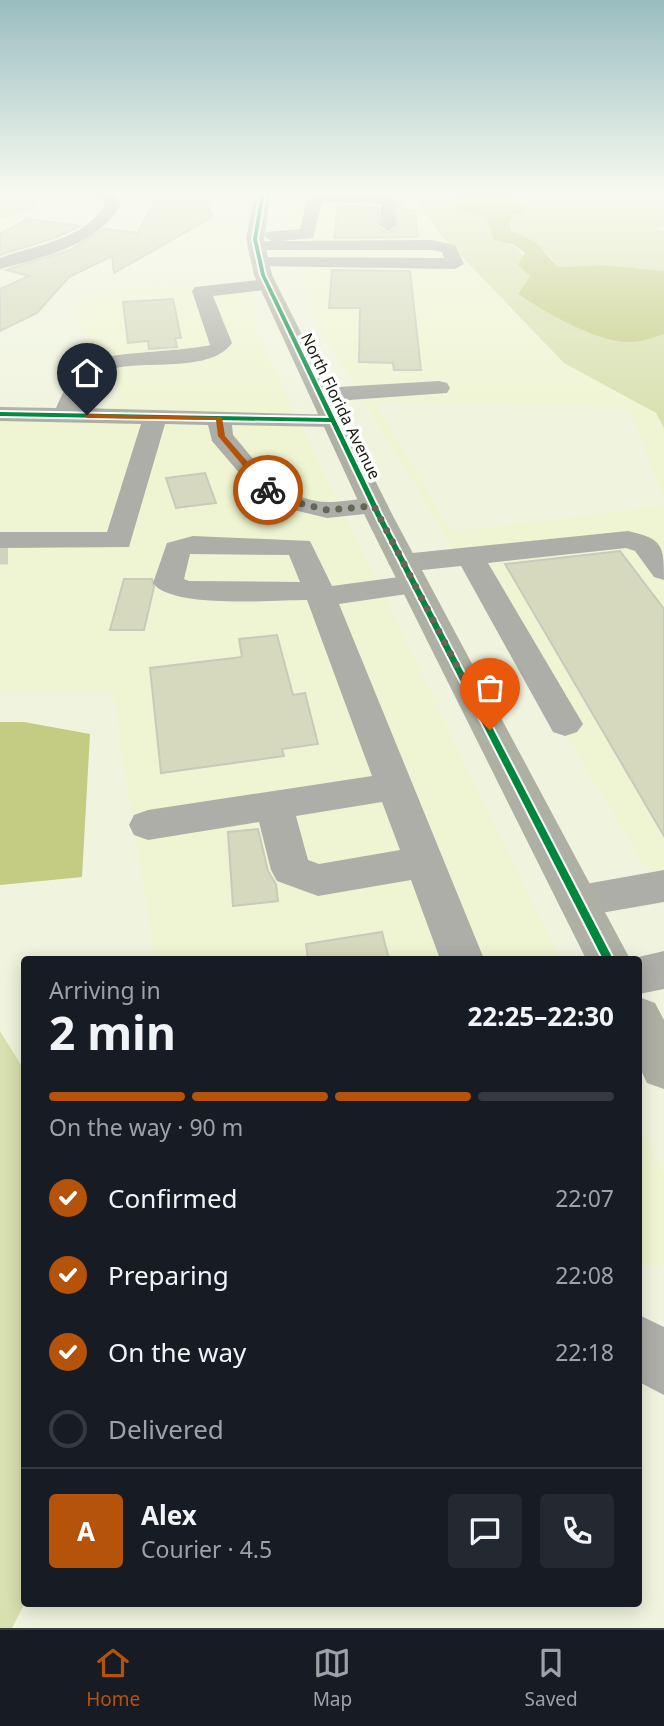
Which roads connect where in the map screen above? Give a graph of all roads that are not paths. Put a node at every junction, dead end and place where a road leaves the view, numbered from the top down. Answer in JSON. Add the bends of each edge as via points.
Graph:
{"nodes":[{"id":1,"x":263,"y":268,"type":"edge"},
{"id":2,"x":266,"y":283,"type":"junction"},
{"id":3,"x":405,"y":283,"type":"dead end"},
{"id":4,"x":439,"y":388,"type":"dead end"},
{"id":5,"x":321,"y":396,"type":"junction"},
{"id":6,"x":65,"y":415,"type":"junction"},
{"id":7,"x":155,"y":417,"type":"junction"},
{"id":8,"x":219,"y":418,"type":"junction"},
{"id":9,"x":333,"y":420,"type":"junction"},
{"id":10,"x":4,"y":421,"type":"edge"},
{"id":11,"x":374,"y":506,"type":"junction"},
{"id":12,"x":9,"y":543,"type":"tunnel mouth"},
{"id":13,"x":470,"y":555,"type":"junction"},
{"id":14,"x":664,"y":571,"type":"edge"},
{"id":15,"x":409,"y":573,"type":"junction"},
{"id":16,"x":565,"y":724,"type":"dead end"},
{"id":17,"x":394,"y":786,"type":"junction"},
{"id":18,"x":274,"y":805,"type":"junction"},
{"id":19,"x":148,"y":825,"type":"dead end"},
{"id":20,"x":424,"y":862,"type":"junction"},
{"id":21,"x":664,"y":886,"type":"edge"},
{"id":22,"x":578,"y":900,"type":"junction"},
{"id":23,"x":461,"y":956,"type":"edge"},
{"id":24,"x":606,"y":956,"type":"edge"},
{"id":25,"x":664,"y":970,"type":"edge"},
{"id":26,"x":642,"y":974,"type":"edge"},
{"id":27,"x":642,"y":1347,"type":"edge"},
{"id":28,"x":664,"y":1365,"type":"edge"}],
"edges":[{"from":1,"to":2,"type":"main road","name":"North Florida Avenue"},
{"from":2,"to":3,"type":"street"},
{"from":2,"to":5,"type":"main road","name":"North Florida Avenue"},
{"from":2,"to":6,"type":"street","via":[[202,291],[222,343],[217,349],[99,365],[81,379]]},
{"from":4,"to":5,"type":"street"},
{"from":5,"to":9,"type":"main road","name":"North Florida Avenue"},
{"from":6,"to":7,"type":"street"},
{"from":6,"to":10,"type":"street"},
{"from":7,"to":8,"type":"street"},
{"from":7,"to":12,"type":"street","via":[[119,541]]},
{"from":8,"to":9,"type":"street"},
{"from":8,"to":11,"type":"street","via":[[221,436],[274,497],[327,510]]},
{"from":9,"to":11,"type":"main road","name":"North Florida Avenue"},
{"from":11,"to":15,"type":"main road","name":"North Florida Avenue"},
{"from":13,"to":14,"type":"street","via":[[628,539],[645,545]]},
{"from":13,"to":15,"type":"street"},
{"from":13,"to":16,"type":"street"},
{"from":15,"to":17,"type":"street","via":[[320,594]]},
{"from":15,"to":22,"type":"main road","name":"North Florida Avenue"},
{"from":17,"to":18,"type":"street"},
{"from":17,"to":20,"type":"street"},
{"from":18,"to":19,"type":"street"},
{"from":18,"to":20,"type":"street","via":[[291,870],[318,880]]},
{"from":20,"to":23,"type":"street"},
{"from":21,"to":22,"type":"street"},
{"from":22,"to":24,"type":"main road","name":"North Florida Avenue"},
{"from":25,"to":26,"type":"street"},
{"from":27,"to":28,"type":"street"}]}
